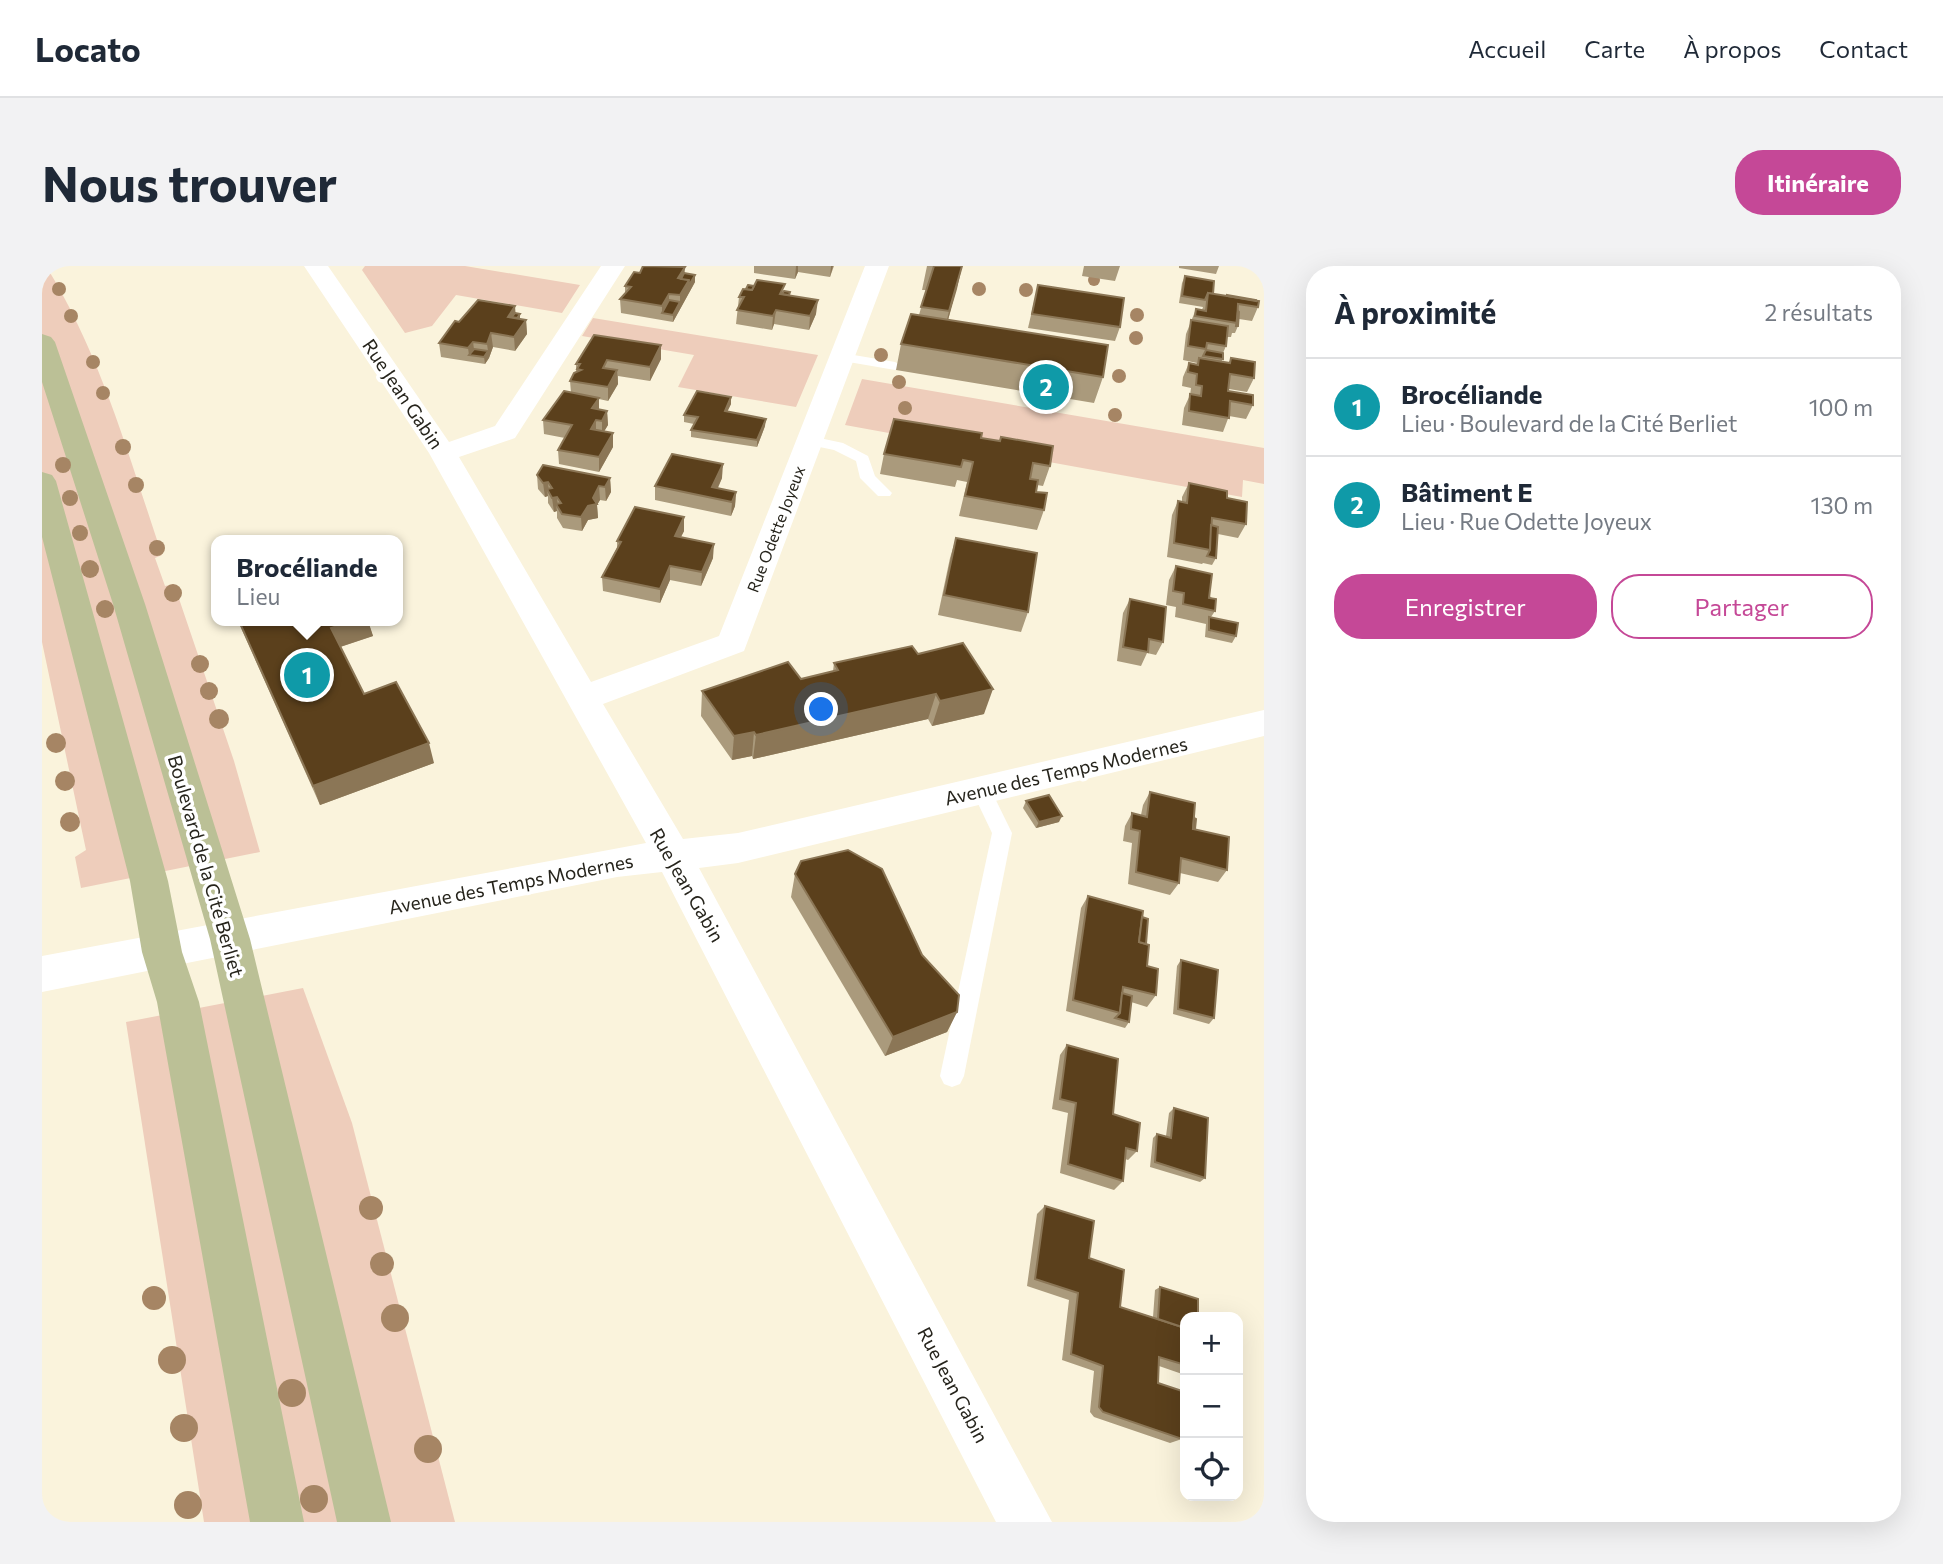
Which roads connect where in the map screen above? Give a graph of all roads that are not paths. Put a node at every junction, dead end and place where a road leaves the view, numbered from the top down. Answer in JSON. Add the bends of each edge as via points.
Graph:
{"nodes":[{"id":1,"x":316,"y":266,"type":"edge"},
{"id":2,"x":613,"y":266,"type":"edge"},
{"id":3,"x":877,"y":266,"type":"edge"},
{"id":4,"x":42,"y":342,"type":"edge"},
{"id":5,"x":842,"y":357,"type":"junction"},
{"id":6,"x":895,"y":366,"type":"dead end"},
{"id":7,"x":810,"y":442,"type":"junction"},
{"id":8,"x":443,"y":453,"type":"junction"},
{"id":9,"x":42,"y":481,"type":"edge"},
{"id":10,"x":884,"y":493,"type":"dead end"},
{"id":11,"x":583,"y":698,"type":"junction"},
{"id":12,"x":1264,"y":723,"type":"edge"},
{"id":13,"x":982,"y":791,"type":"junction"},
{"id":14,"x":670,"y":856,"type":"junction"},
{"id":15,"x":230,"y":939,"type":"junction"},
{"id":16,"x":162,"y":952,"type":"junction"},
{"id":17,"x":42,"y":974,"type":"edge"},
{"id":18,"x":952,"y":1076,"type":"dead end"},
{"id":19,"x":277,"y":1522,"type":"edge"},
{"id":20,"x":364,"y":1522,"type":"edge"},
{"id":21,"x":1025,"y":1522,"type":"edge"}],
"edges":[{"from":1,"to":8,"type":"street","name":"Rue Jean Gabin"},
{"from":2,"to":8,"type":"street","via":[[505,432]]},
{"from":3,"to":5,"type":"street","name":"Rue Odette Joyeux"},
{"from":4,"to":15,"type":"main road","name":"Boulevard de la Cité Berliet","via":[[129,604]]},
{"from":5,"to":6,"type":"lane"},
{"from":5,"to":7,"type":"street","name":"Rue Odette Joyeux"},
{"from":7,"to":10,"type":"lane","via":[[838,446],[863,459],[868,478]]},
{"from":7,"to":11,"type":"street","name":"Rue Odette Joyeux","via":[[732,643]]},
{"from":8,"to":11,"type":"street","name":"Rue Jean Gabin"},
{"from":9,"to":16,"type":"main road","via":[[149,881]]},
{"from":11,"to":14,"type":"street","name":"Rue Jean Gabin"},
{"from":12,"to":13,"type":"street","name":"Avenue des Temps Modernes"},
{"from":13,"to":14,"type":"street","name":"Avenue des Temps Modernes","via":[[738,849]]},
{"from":13,"to":18,"type":"lane","via":[[1002,833]]},
{"from":14,"to":15,"type":"street","name":"Avenue des Temps Modernes","via":[[617,862]]},
{"from":14,"to":21,"type":"street","name":"Rue Jean Gabin","via":[[706,916]]},
{"from":15,"to":16,"type":"street","name":"Avenue des Temps Modernes"},
{"from":15,"to":20,"type":"main road","name":"Boulevard de la Cité Berliet"},
{"from":16,"to":17,"type":"street","name":"Avenue des Temps Modernes"},
{"from":16,"to":19,"type":"main road","via":[[178,1002]]}]}
